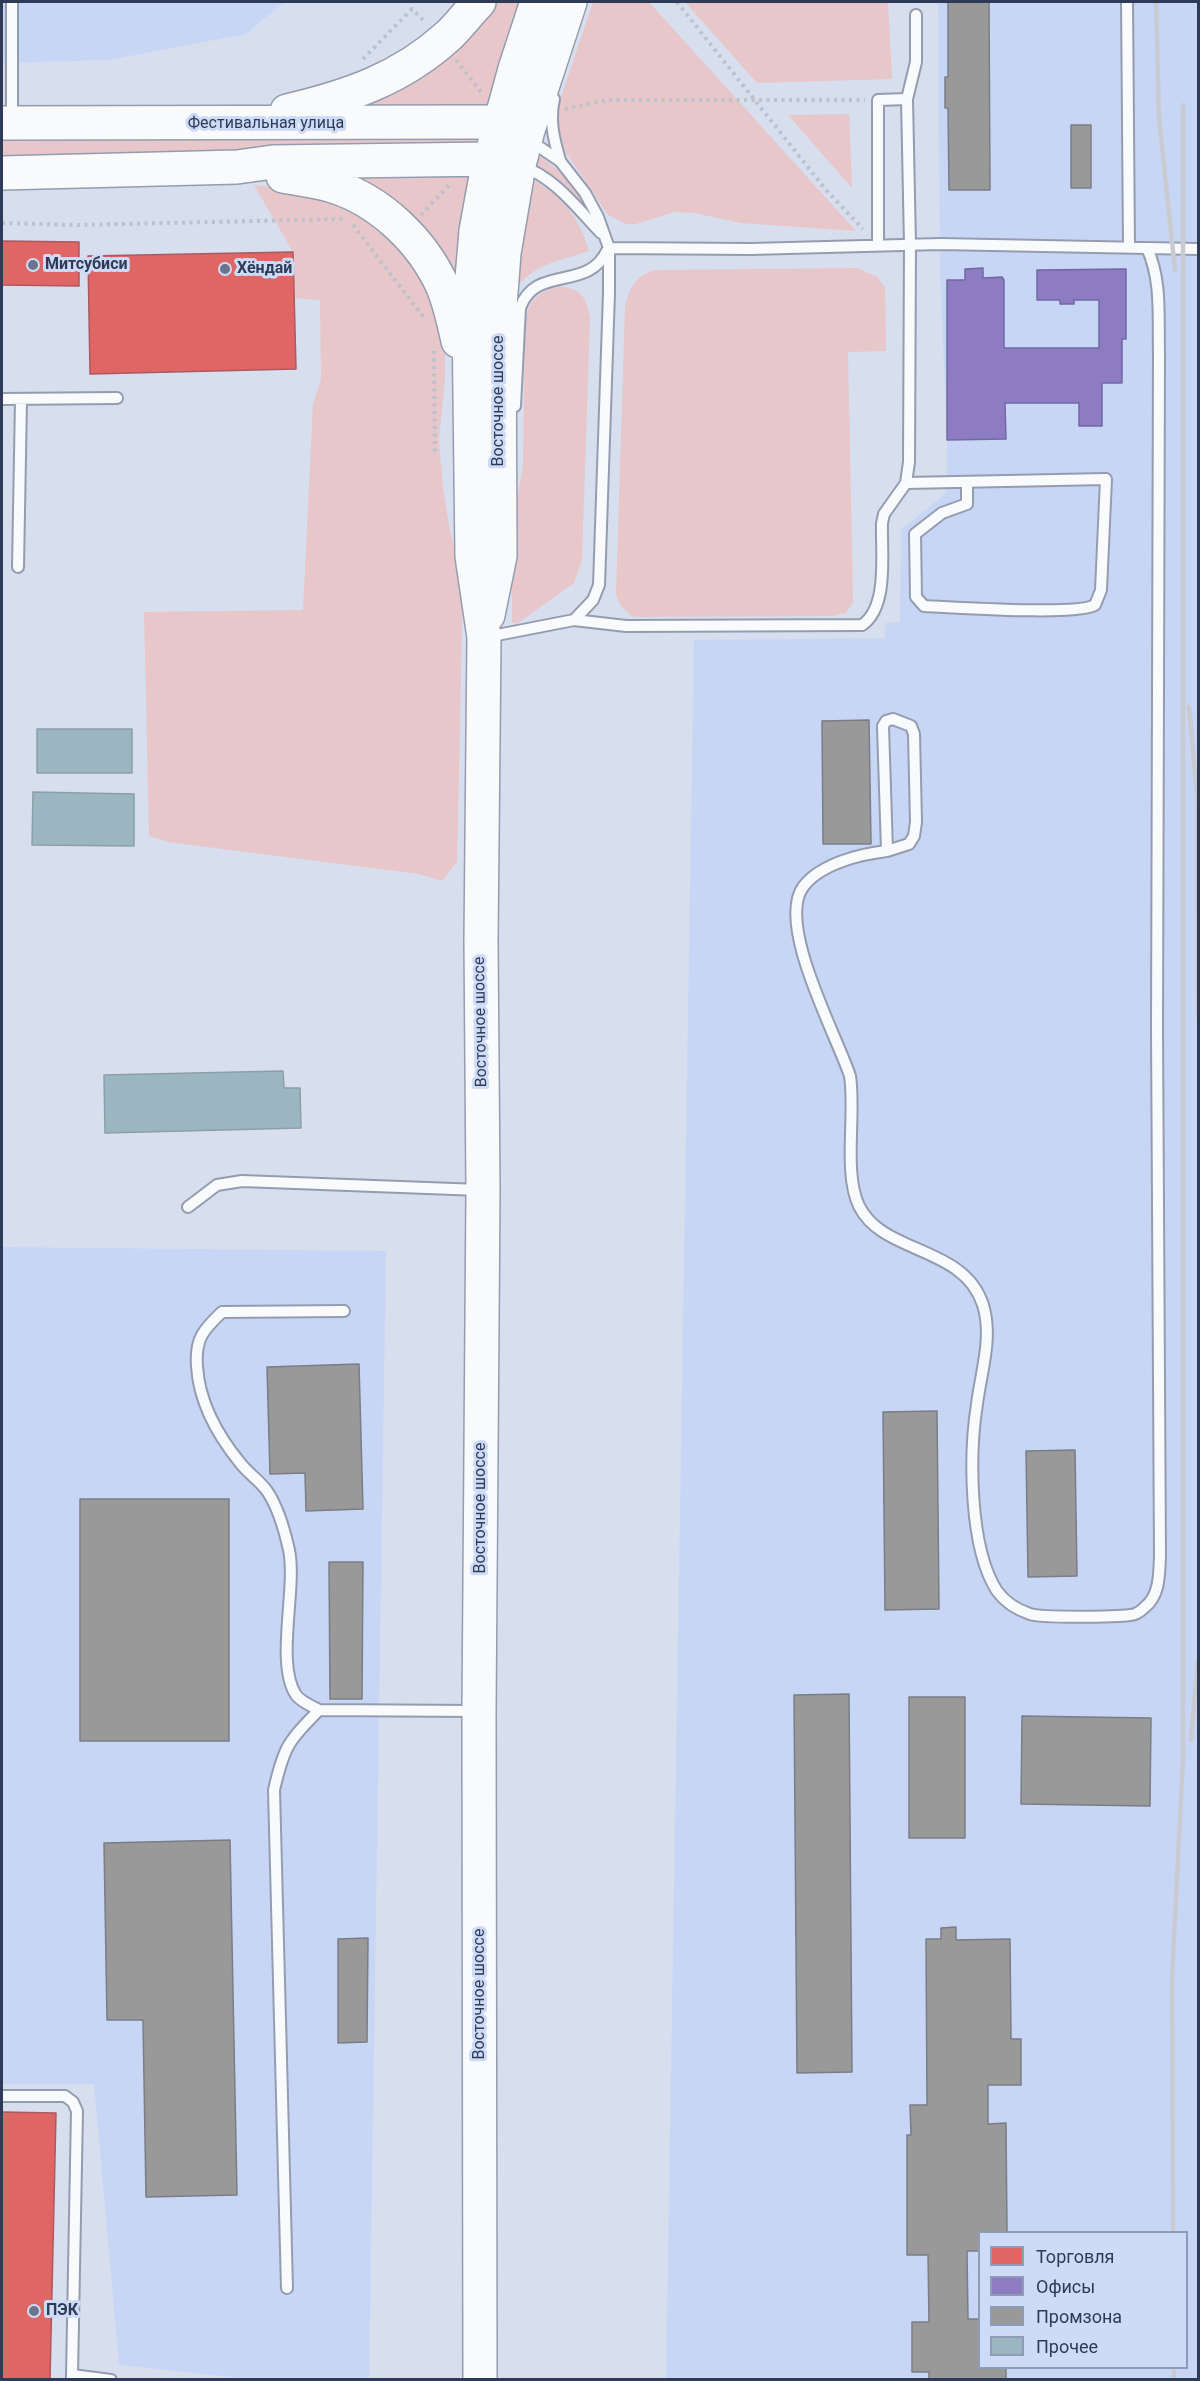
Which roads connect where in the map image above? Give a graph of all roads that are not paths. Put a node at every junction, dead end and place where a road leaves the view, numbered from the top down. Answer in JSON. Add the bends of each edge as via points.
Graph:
{"nodes":[{"id":1,"x":12,"y":2,"type":"edge"},
{"id":2,"x":479,"y":2,"type":"edge"},
{"id":3,"x":537,"y":2,"type":"edge"},
{"id":4,"x":570,"y":2,"type":"edge"},
{"id":5,"x":1127,"y":2,"type":"edge"},
{"id":6,"x":916,"y":15,"type":"dead end"},
{"id":7,"x":557,"y":71,"type":"junction"},
{"id":8,"x":907,"y":99,"type":"junction"},
{"id":9,"x":7,"y":123,"type":"edge"},
{"id":10,"x":217,"y":124,"type":"junction"},
{"id":11,"x":508,"y":136,"type":"junction"},
{"id":12,"x":560,"y":160,"type":"junction"},
{"id":13,"x":237,"y":167,"type":"junction"},
{"id":14,"x":2,"y":172,"type":"edge"},
{"id":15,"x":602,"y":234,"type":"junction"},
{"id":16,"x":878,"y":244,"type":"junction"},
{"id":17,"x":910,"y":244,"type":"junction"},
{"id":18,"x":1129,"y":246,"type":"junction"},
{"id":19,"x":609,"y":248,"type":"junction"},
{"id":20,"x":1147,"y":248,"type":"junction"},
{"id":21,"x":1198,"y":249,"type":"edge"},
{"id":22,"x":469,"y":390,"type":"junction"},
{"id":23,"x":117,"y":398,"type":"dead end"},
{"id":24,"x":2,"y":399,"type":"edge"},
{"id":25,"x":21,"y":400,"type":"junction"},
{"id":26,"x":514,"y":419,"type":"dead end"},
{"id":27,"x":510,"y":453,"type":"dead end"},
{"id":28,"x":967,"y":482,"type":"junction"},
{"id":29,"x":906,"y":483,"type":"junction"},
{"id":30,"x":499,"y":522,"type":"junction"},
{"id":31,"x":18,"y":567,"type":"dead end"},
{"id":32,"x":574,"y":620,"type":"junction"},
{"id":33,"x":484,"y":637,"type":"junction"},
{"id":34,"x":887,"y":851,"type":"junction"},
{"id":35,"x":483,"y":1190,"type":"junction"},
{"id":36,"x":188,"y":1207,"type":"dead end"},
{"id":37,"x":344,"y":1311,"type":"dead end"},
{"id":38,"x":319,"y":1710,"type":"junction"},
{"id":39,"x":479,"y":1711,"type":"junction"},
{"id":40,"x":2,"y":2096,"type":"edge"},
{"id":41,"x":287,"y":2288,"type":"dead end"},
{"id":42,"x":72,"y":2377,"type":"edge"},
{"id":43,"x":111,"y":2379,"type":"edge"},
{"id":44,"x":480,"y":2379,"type":"edge"}],
"edges":[{"from":1,"to":9,"type":"lane"},
{"from":2,"to":10,"type":"main road","via":[[441,41],[388,77],[337,99]]},
{"from":3,"to":11,"type":"main road"},
{"from":4,"to":7,"type":"main road"},
{"from":5,"to":18,"type":"lane"},
{"from":6,"to":8,"type":"lane","via":[[916,62]]},
{"from":7,"to":11,"type":"main road"},
{"from":7,"to":12,"type":"lane","via":[[553,138]]},
{"from":8,"to":16,"type":"lane","via":[[878,100]]},
{"from":8,"to":17,"type":"lane"},
{"from":9,"to":10,"type":"main road","name":"Фестивальная улица"},
{"from":10,"to":11,"type":"main road","name":"Фестивальная улица"},
{"from":11,"to":12,"type":"lane"},
{"from":11,"to":13,"type":"main road"},
{"from":11,"to":15,"type":"lane","via":[[543,177]]},
{"from":11,"to":22,"type":"main road","via":[[476,231],[469,314]]},
{"from":11,"to":30,"type":"main road","name":"Восточное шоссе","via":[[499,320]]},
{"from":12,"to":15,"type":"lane","via":[[585,193]]},
{"from":13,"to":14,"type":"main road"},
{"from":13,"to":22,"type":"main road","via":[[332,185],[358,195],[391,218],[414,241],[442,286]]},
{"from":15,"to":19,"type":"lane"},
{"from":16,"to":17,"type":"lane"},
{"from":16,"to":19,"type":"lane","via":[[751,249]]},
{"from":17,"to":18,"type":"lane"},
{"from":17,"to":29,"type":"lane"},
{"from":18,"to":20,"type":"lane"},
{"from":19,"to":26,"type":"lane","via":[[593,269],[539,285],[525,295],[520,308]]},
{"from":19,"to":32,"type":"lane","via":[[599,585],[593,600]]},
{"from":20,"to":21,"type":"lane"},
{"from":20,"to":34,"type":"lane","via":[[1157,284],[1159,353],[1160,1557],[1153,1599],[1132,1616],[1032,1616],[1012,1606],[998,1592],[981,1553],[974,1492],[976,1406],[986,1330],[983,1305],[963,1273],[867,1220],[853,1188],[850,1076],[801,951],[798,903],[802,888],[817,875],[858,857]]},
{"from":22,"to":33,"type":"main road","name":"Восточное шоссе","via":[[472,556]]},
{"from":23,"to":25,"type":"lane"},
{"from":24,"to":25,"type":"lane"},
{"from":25,"to":31,"type":"lane"},
{"from":27,"to":30,"type":"lane"},
{"from":28,"to":28,"type":"lane","via":[[967,504],[942,513],[915,534],[919,603],[1054,610],[1095,605],[1101,590],[1106,479]]},
{"from":28,"to":29,"type":"lane"},
{"from":29,"to":32,"type":"lane","via":[[884,514],[881,589],[871,619],[862,624],[626,626]]},
{"from":30,"to":33,"type":"main road","name":"Восточное шоссе","via":[[500,556]]},
{"from":32,"to":33,"type":"lane"},
{"from":33,"to":35,"type":"main road","name":"Восточное шоссе"},
{"from":34,"to":34,"type":"lane","via":[[909,844],[916,822],[914,734],[910,726],[893,719],[883,726]]},
{"from":35,"to":36,"type":"lane","via":[[242,1181],[217,1185]]},
{"from":35,"to":39,"type":"main road","name":"Восточное шоссе"},
{"from":37,"to":38,"type":"lane","via":[[222,1312],[197,1342],[197,1368],[204,1402],[218,1432],[267,1491],[280,1520],[291,1568],[290,1681],[297,1696]]},
{"from":38,"to":39,"type":"lane"},
{"from":38,"to":41,"type":"lane","via":[[291,1738],[274,1790]]},
{"from":39,"to":44,"type":"main road","name":"Восточное шоссе"},
{"from":40,"to":42,"type":"lane","via":[[65,2097],[77,2111]]},
{"from":42,"to":43,"type":"lane"}]}
